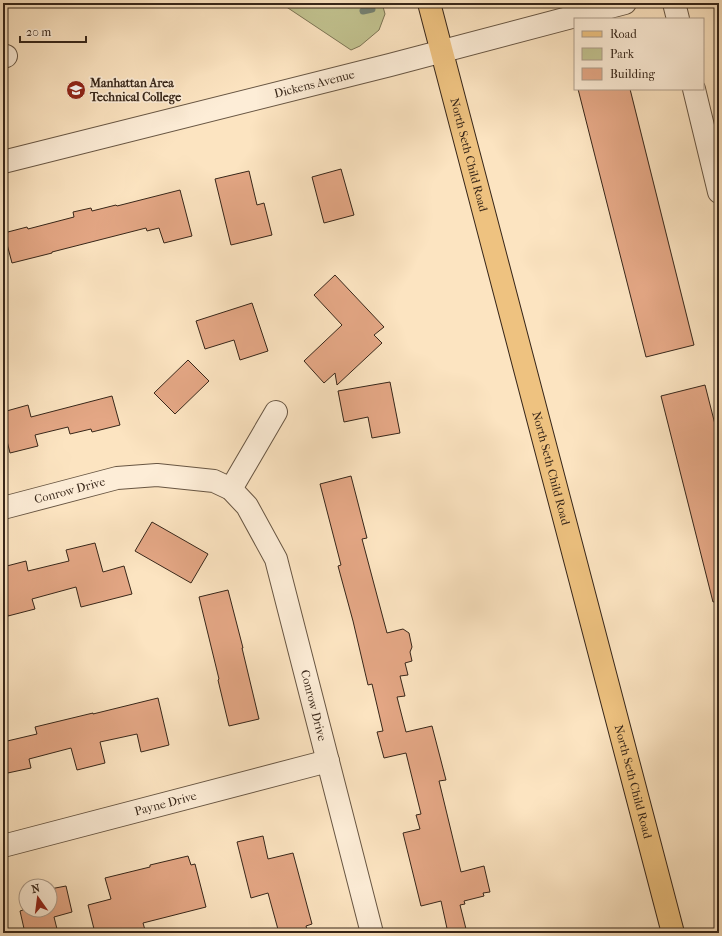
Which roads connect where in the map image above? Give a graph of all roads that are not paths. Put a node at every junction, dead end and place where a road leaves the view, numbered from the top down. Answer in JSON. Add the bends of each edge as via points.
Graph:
{"nodes":[{"id":1,"x":428,"y":3,"type":"edge"},
{"id":2,"x":625,"y":3,"type":"edge"},
{"id":3,"x":674,"y":3,"type":"edge"},
{"id":4,"x":678,"y":18,"type":"edge"},
{"id":5,"x":442,"y":51,"type":"junction"},
{"id":6,"x":694,"y":90,"type":"edge"},
{"id":7,"x":3,"y":162,"type":"edge"},
{"id":8,"x":719,"y":192,"type":"edge"},
{"id":9,"x":276,"y":412,"type":"dead end"},
{"id":10,"x":231,"y":489,"type":"junction"},
{"id":11,"x":3,"y":508,"type":"edge"},
{"id":12,"x":328,"y":760,"type":"junction"},
{"id":13,"x":3,"y":846,"type":"edge"},
{"id":14,"x":372,"y":933,"type":"edge"},
{"id":15,"x":673,"y":933,"type":"edge"}],
"edges":[{"from":1,"to":5,"type":"main road","name":"North Seth Child Road"},
{"from":2,"to":5,"type":"street","name":"Dickens Avenue"},
{"from":3,"to":4,"type":"street"},
{"from":5,"to":7,"type":"street","name":"Dickens Avenue"},
{"from":5,"to":15,"type":"main road","name":"North Seth Child Road"},
{"from":6,"to":8,"type":"street"},
{"from":9,"to":10,"type":"street"},
{"from":10,"to":11,"type":"street","name":"Conrow Drive","via":[[214,481],[157,475],[117,478]]},
{"from":10,"to":12,"type":"street","name":"Conrow Drive","via":[[247,506],[276,559]]},
{"from":12,"to":13,"type":"street","name":"Payne Drive"},
{"from":12,"to":14,"type":"street","name":"Conrow Drive"}]}
